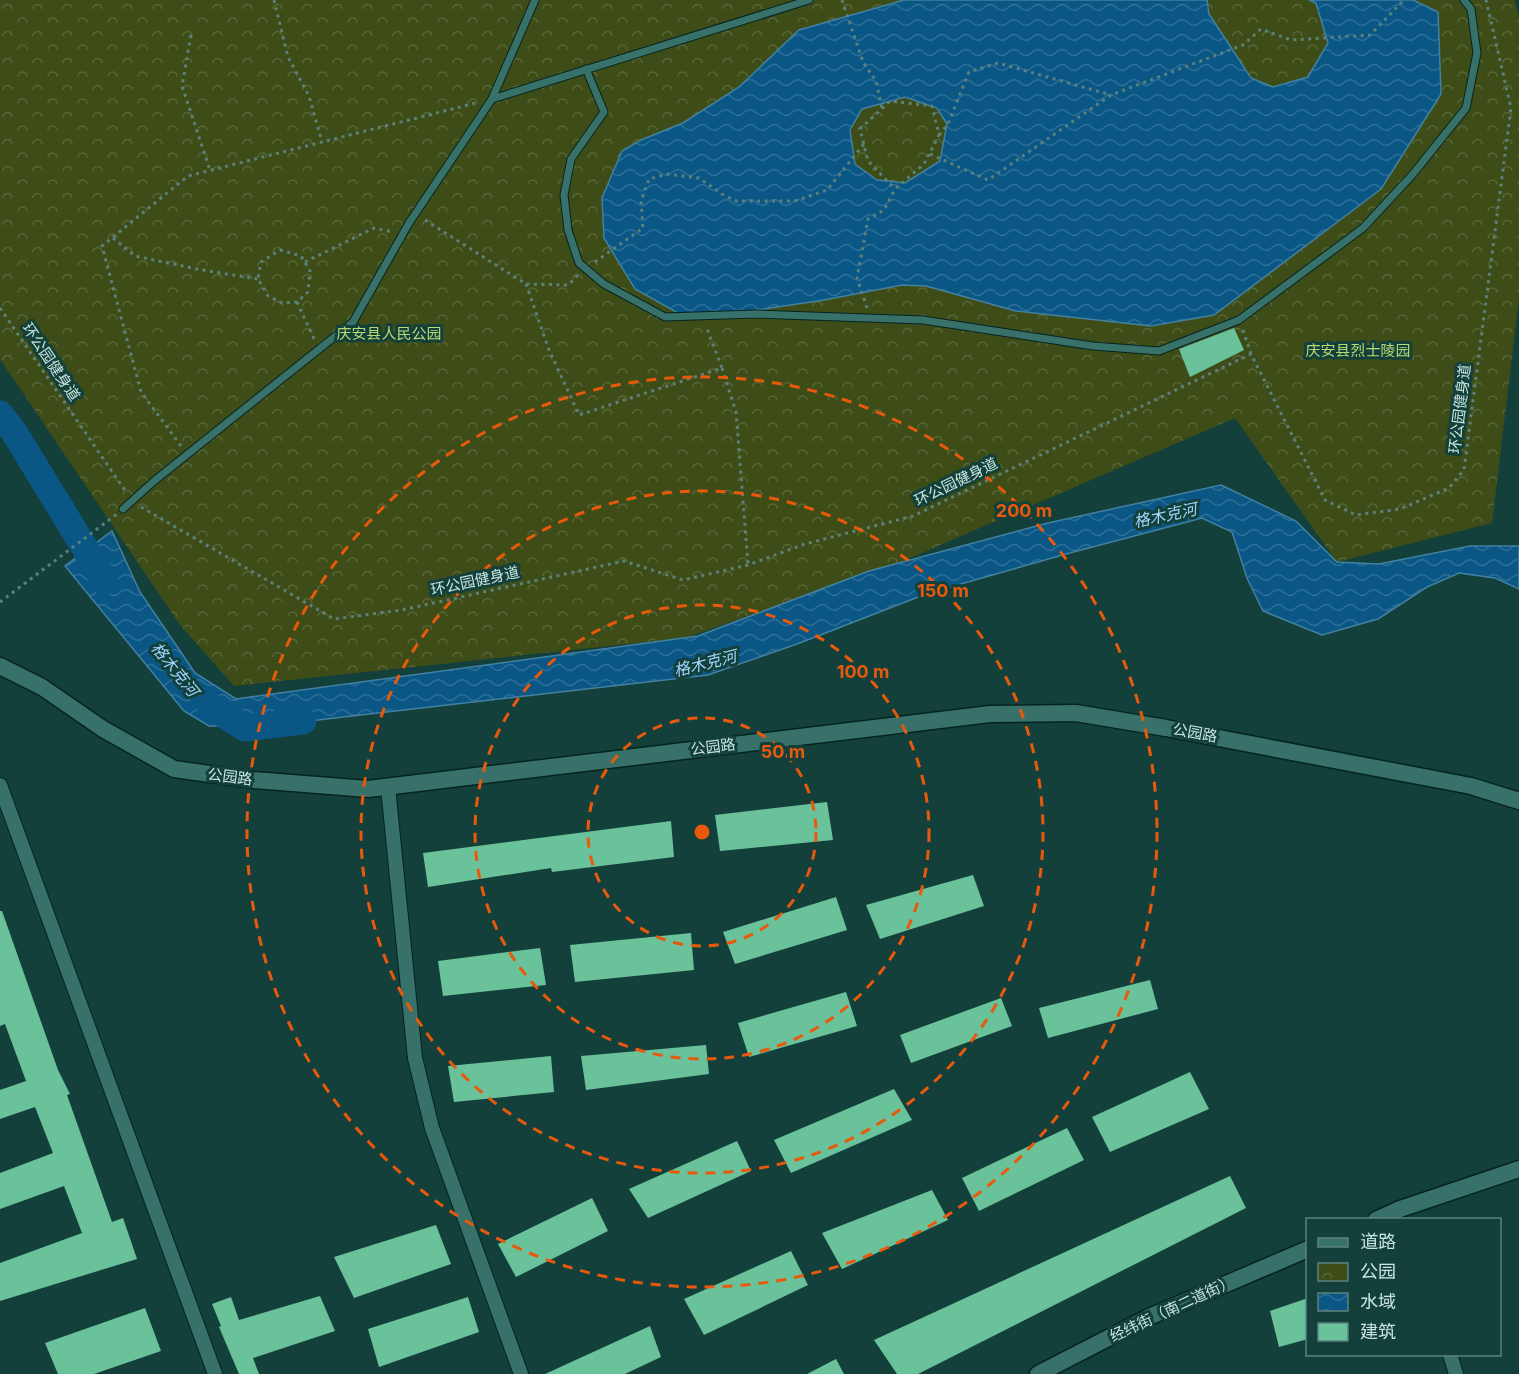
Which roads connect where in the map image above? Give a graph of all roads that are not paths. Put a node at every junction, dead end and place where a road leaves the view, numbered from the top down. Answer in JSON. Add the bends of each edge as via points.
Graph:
{"nodes":[{"id":1,"x":535,"y":0,"type":"edge"},
{"id":2,"x":809,"y":0,"type":"edge"},
{"id":3,"x":1464,"y":0,"type":"edge"},
{"id":4,"x":586,"y":69,"type":"junction"},
{"id":5,"x":492,"y":99,"type":"junction"},
{"id":6,"x":123,"y":509,"type":"road end"},
{"id":7,"x":0,"y":666,"type":"edge"},
{"id":8,"x":0,"y":784,"type":"edge"},
{"id":9,"x":388,"y":787,"type":"junction"},
{"id":10,"x":1519,"y":801,"type":"edge"},
{"id":11,"x":1519,"y":1168,"type":"edge"},
{"id":12,"x":1402,"y":1214,"type":"edge"},
{"id":13,"x":1385,"y":1218,"type":"edge"},
{"id":14,"x":1306,"y":1250,"type":"edge"},
{"id":15,"x":1451,"y":1356,"type":"edge"},
{"id":16,"x":215,"y":1374,"type":"edge"},
{"id":17,"x":521,"y":1374,"type":"edge"},
{"id":18,"x":1038,"y":1374,"type":"edge"},
{"id":19,"x":1456,"y":1374,"type":"edge"}],
"edges":[{"from":1,"to":5,"type":"lane"},
{"from":2,"to":4,"type":"lane"},
{"from":3,"to":4,"type":"lane","via":[[1471,9],[1477,53],[1466,108],[1413,174],[1363,228],[1239,320],[1159,351],[1093,346],[923,320],[755,315],[665,317],[604,285],[579,263],[568,230],[564,195],[571,159],[604,112]]},
{"from":4,"to":5,"type":"lane"},
{"from":5,"to":6,"type":"lane","via":[[415,214],[353,322]]},
{"from":7,"to":9,"type":"street","name":"公园路","via":[[42,687],[174,770],[253,780],[368,789]]},
{"from":8,"to":16,"type":"street"},
{"from":9,"to":10,"type":"street","name":"公园路","via":[[990,714],[1076,713],[1471,786]]},
{"from":9,"to":17,"type":"street","via":[[415,1058],[432,1128]]},
{"from":11,"to":12,"type":"street"},
{"from":12,"to":13,"type":"street"},
{"from":14,"to":18,"type":"street","name":"经纬街（南二道街）","via":[[1149,1317]]},
{"from":15,"to":19,"type":"street"}]}
